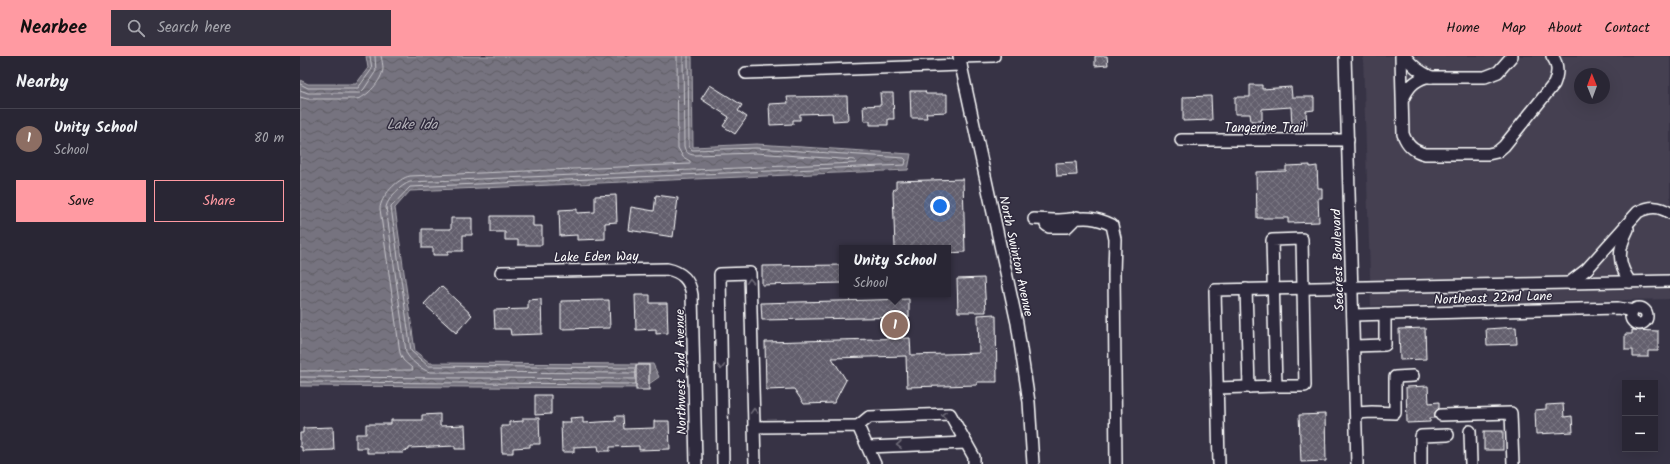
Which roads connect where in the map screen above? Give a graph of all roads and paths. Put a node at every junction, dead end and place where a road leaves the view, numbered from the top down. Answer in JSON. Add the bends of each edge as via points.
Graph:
{"nodes":[{"id":1,"x":994,"y":56,"type":"edge"},
{"id":2,"x":1345,"y":56,"type":"edge"},
{"id":3,"x":1401,"y":56,"type":"edge"},
{"id":4,"x":1405,"y":56,"type":"edge"},
{"id":5,"x":1512,"y":56,"type":"edge"},
{"id":6,"x":1552,"y":56,"type":"edge"},
{"id":7,"x":960,"y":60,"type":"edge"},
{"id":8,"x":746,"y":73,"type":"dead end"},
{"id":9,"x":1431,"y":77,"type":"junction"},
{"id":10,"x":1402,"y":102,"type":"junction"},
{"id":11,"x":1181,"y":140,"type":"dead end"},
{"id":12,"x":1348,"y":140,"type":"junction"},
{"id":13,"x":1670,"y":213,"type":"edge"},
{"id":14,"x":1034,"y":219,"type":"dead end"},
{"id":15,"x":1632,"y":219,"type":"junction"},
{"id":16,"x":501,"y":272,"type":"dead end"},
{"id":17,"x":687,"y":280,"type":"joint"},
{"id":18,"x":1670,"y":281,"type":"edge"},
{"id":19,"x":1630,"y":282,"type":"junction"},
{"id":20,"x":1569,"y":283,"type":"junction"},
{"id":21,"x":1352,"y":286,"type":"junction"},
{"id":22,"x":1303,"y":287,"type":"junction"},
{"id":23,"x":1274,"y":288,"type":"junction"},
{"id":24,"x":1246,"y":289,"type":"junction"},
{"id":25,"x":1633,"y":311,"type":"dead end"},
{"id":26,"x":1385,"y":314,"type":"junction"},
{"id":27,"x":1353,"y":315,"type":"junction"},
{"id":28,"x":1354,"y":346,"type":"junction"},
{"id":29,"x":1413,"y":376,"type":"dead end"},
{"id":30,"x":1276,"y":386,"type":"junction"},
{"id":31,"x":1249,"y":387,"type":"junction"},
{"id":32,"x":1217,"y":388,"type":"junction"},
{"id":33,"x":1356,"y":413,"type":"junction"},
{"id":34,"x":1441,"y":415,"type":"dead end"},
{"id":35,"x":858,"y":426,"type":"junction"},
{"id":36,"x":754,"y":427,"type":"junction"},
{"id":37,"x":1470,"y":431,"type":"dead end"},
{"id":38,"x":1448,"y":435,"type":"dead end"},
{"id":39,"x":966,"y":443,"type":"junction"},
{"id":40,"x":868,"y":447,"type":"junction"},
{"id":41,"x":696,"y":464,"type":"edge"},
{"id":42,"x":723,"y":464,"type":"edge"},
{"id":43,"x":755,"y":464,"type":"edge"},
{"id":44,"x":875,"y":464,"type":"edge"},
{"id":45,"x":974,"y":464,"type":"edge"},
{"id":46,"x":1033,"y":464,"type":"edge"},
{"id":47,"x":1116,"y":464,"type":"edge"},
{"id":48,"x":1219,"y":464,"type":"edge"},
{"id":49,"x":1357,"y":464,"type":"edge"},
{"id":50,"x":1421,"y":464,"type":"edge"},
{"id":51,"x":1471,"y":464,"type":"edge"},
{"id":52,"x":1513,"y":464,"type":"edge"}],
"edges":[{"from":1,"to":7,"type":"street"},
{"from":2,"to":12,"type":"street","name":"Seacrest Boulevard"},
{"from":3,"to":10,"type":"street"},
{"from":4,"to":9,"type":"street","via":[[1412,65]]},
{"from":5,"to":9,"type":"street","via":[[1498,72],[1485,78]]},
{"from":6,"to":10,"type":"street","via":[[1558,68],[1554,84],[1497,152],[1417,152],[1405,141]]},
{"from":7,"to":8,"type":"street"},
{"from":7,"to":46,"type":"street","name":"North Swinton Avenue","via":[[1017,323],[1029,402]]},
{"from":9,"to":10,"type":"street","via":[[1412,83]]},
{"from":11,"to":12,"type":"street","name":"Tangerine Trail"},
{"from":12,"to":21,"type":"street","name":"Seacrest Boulevard"},
{"from":13,"to":15,"type":"street","via":[[1654,207],[1646,208]]},
{"from":14,"to":47,"type":"street","via":[[1049,227],[1067,227],[1077,217],[1099,219],[1112,225],[1115,239]]},
{"from":15,"to":19,"type":"street","via":[[1621,244],[1620,259],[1623,272]]},
{"from":15,"to":20,"type":"street","via":[[1587,269]]},
{"from":16,"to":17,"type":"street","name":"Lake Eden Way","via":[[667,269],[682,274]]},
{"from":17,"to":41,"type":"street","name":"Northwest 2nd Avenue","via":[[692,295]]},
{"from":18,"to":19,"type":"street"},
{"from":19,"to":20,"type":"street"},
{"from":20,"to":21,"type":"street"},
{"from":21,"to":22,"type":"street"},
{"from":21,"to":27,"type":"street","name":"Seacrest Boulevard"},
{"from":22,"to":23,"type":"street"},
{"from":22,"to":23,"type":"street","via":[[1302,239],[1272,240]]},
{"from":22,"to":30,"type":"street","via":[[1305,386]]},
{"from":23,"to":24,"type":"street"},
{"from":23,"to":30,"type":"street"},
{"from":24,"to":31,"type":"street"},
{"from":24,"to":32,"type":"street","via":[[1216,290]]},
{"from":25,"to":26,"type":"street","name":"Northeast 22nd Lane","via":[[1618,308]]},
{"from":26,"to":27,"type":"street","name":"Northeast 22nd Lane"},
{"from":26,"to":28,"type":"street","via":[[1386,345]]},
{"from":27,"to":28,"type":"street","name":"Seacrest Boulevard"},
{"from":28,"to":33,"type":"street","name":"Seacrest Boulevard"},
{"from":29,"to":33,"type":"street","via":[[1395,376],[1395,412]]},
{"from":30,"to":31,"type":"street"},
{"from":31,"to":32,"type":"street"},
{"from":32,"to":48,"type":"street"},
{"from":33,"to":49,"type":"street","name":"Seacrest Boulevard"},
{"from":34,"to":52,"type":"street","via":[[1511,413]]},
{"from":35,"to":36,"type":"street"},
{"from":39,"to":35,"type":"street","one_way":true,"via":[[950,414],[869,417]]},
{"from":35,"to":40,"type":"street"},
{"from":36,"to":42,"type":"street","one_way":true,"via":[[750,274],[720,274]]},
{"from":36,"to":43,"type":"street"},
{"from":37,"to":51,"type":"street"},
{"from":38,"to":50,"type":"street","via":[[1420,436]]},
{"from":39,"to":40,"type":"street","one_way":true},
{"from":39,"to":45,"type":"street","via":[[974,457]]},
{"from":40,"to":44,"type":"street"}]}
